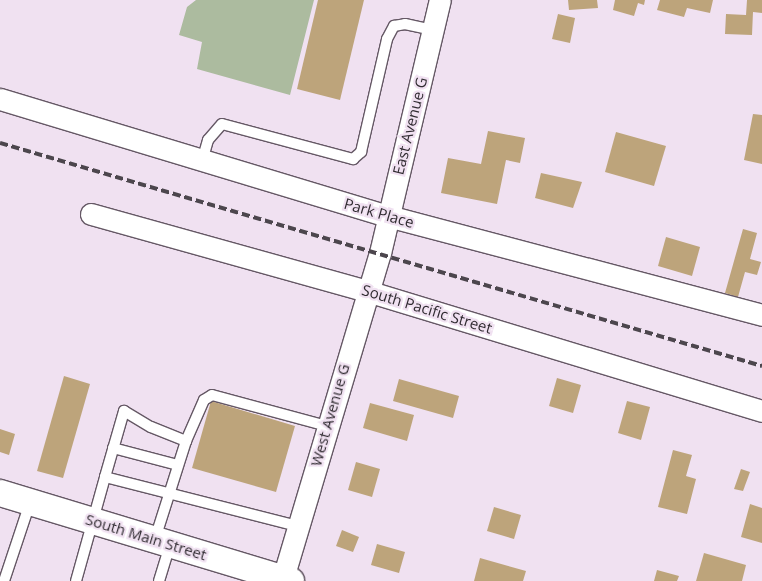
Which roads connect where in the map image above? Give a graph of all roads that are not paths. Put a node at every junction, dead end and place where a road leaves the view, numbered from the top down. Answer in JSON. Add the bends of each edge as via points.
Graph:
{"nodes":[{"id":1,"x":440,"y":0,"type":"edge"},
{"id":2,"x":433,"y":30,"type":"junction"},
{"id":3,"x":0,"y":99,"type":"edge"},
{"id":4,"x":202,"y":161,"type":"junction"},
{"id":5,"x":91,"y":214,"type":"dead end"},
{"id":6,"x":388,"y":216,"type":"junction"},
{"id":7,"x":380,"y":253,"type":"joint"},
{"id":8,"x":367,"y":291,"type":"junction"},
{"id":9,"x":762,"y":315,"type":"edge"},
{"id":10,"x":762,"y":411,"type":"edge"},
{"id":11,"x":327,"y":426,"type":"junction"},
{"id":12,"x":186,"y":441,"type":"junction"},
{"id":13,"x":113,"y":448,"type":"junction"},
{"id":14,"x":178,"y":465,"type":"junction"},
{"id":15,"x":105,"y":477,"type":"junction"},
{"id":16,"x":0,"y":493,"type":"edge"},
{"id":17,"x":170,"y":494,"type":"junction"},
{"id":18,"x":30,"y":502,"type":"junction"},
{"id":19,"x":93,"y":521,"type":"junction"},
{"id":20,"x":297,"y":526,"type":"junction"},
{"id":21,"x":162,"y":542,"type":"junction"},
{"id":22,"x":277,"y":579,"type":"edge"},
{"id":23,"x":4,"y":581,"type":"edge"},
{"id":24,"x":76,"y":581,"type":"edge"},
{"id":25,"x":159,"y":581,"type":"edge"}],
"edges":[{"from":1,"to":2,"type":"street","name":"East Avenue G"},
{"from":2,"to":4,"type":"lane","via":[[405,24],[394,26],[387,39],[361,152],[353,159],[222,124],[208,140]]},
{"from":2,"to":6,"type":"street","name":"East Avenue G"},
{"from":3,"to":4,"type":"street","name":"Park Place"},
{"from":4,"to":6,"type":"street","name":"Park Place"},
{"from":5,"to":8,"type":"street","name":"South Pacific Street"},
{"from":6,"to":7,"type":"street","name":"East Avenue G"},
{"from":6,"to":9,"type":"street","name":"Park Place"},
{"from":7,"to":8,"type":"street","name":"West Avenue G"},
{"from":8,"to":10,"type":"street","name":"South Pacific Street"},
{"from":8,"to":11,"type":"street","name":"West Avenue G"},
{"from":11,"to":12,"type":"lane","via":[[212,395],[204,400]]},
{"from":11,"to":20,"type":"street","name":"West Avenue G"},
{"from":12,"to":13,"type":"lane","via":[[151,427],[124,411]]},
{"from":12,"to":14,"type":"lane"},
{"from":13,"to":14,"type":"lane"},
{"from":13,"to":15,"type":"lane"},
{"from":14,"to":17,"type":"lane"},
{"from":15,"to":17,"type":"lane"},
{"from":15,"to":19,"type":"lane"},
{"from":16,"to":18,"type":"street","name":"South Main Street"},
{"from":17,"to":20,"type":"lane"},
{"from":17,"to":21,"type":"lane"},
{"from":18,"to":19,"type":"street","name":"South Main Street"},
{"from":18,"to":23,"type":"lane"},
{"from":19,"to":21,"type":"street","name":"South Main Street"},
{"from":19,"to":24,"type":"lane"},
{"from":20,"to":22,"type":"street","name":"West Avenue G"},
{"from":21,"to":22,"type":"street","name":"South Main Street"},
{"from":21,"to":25,"type":"lane"}]}
